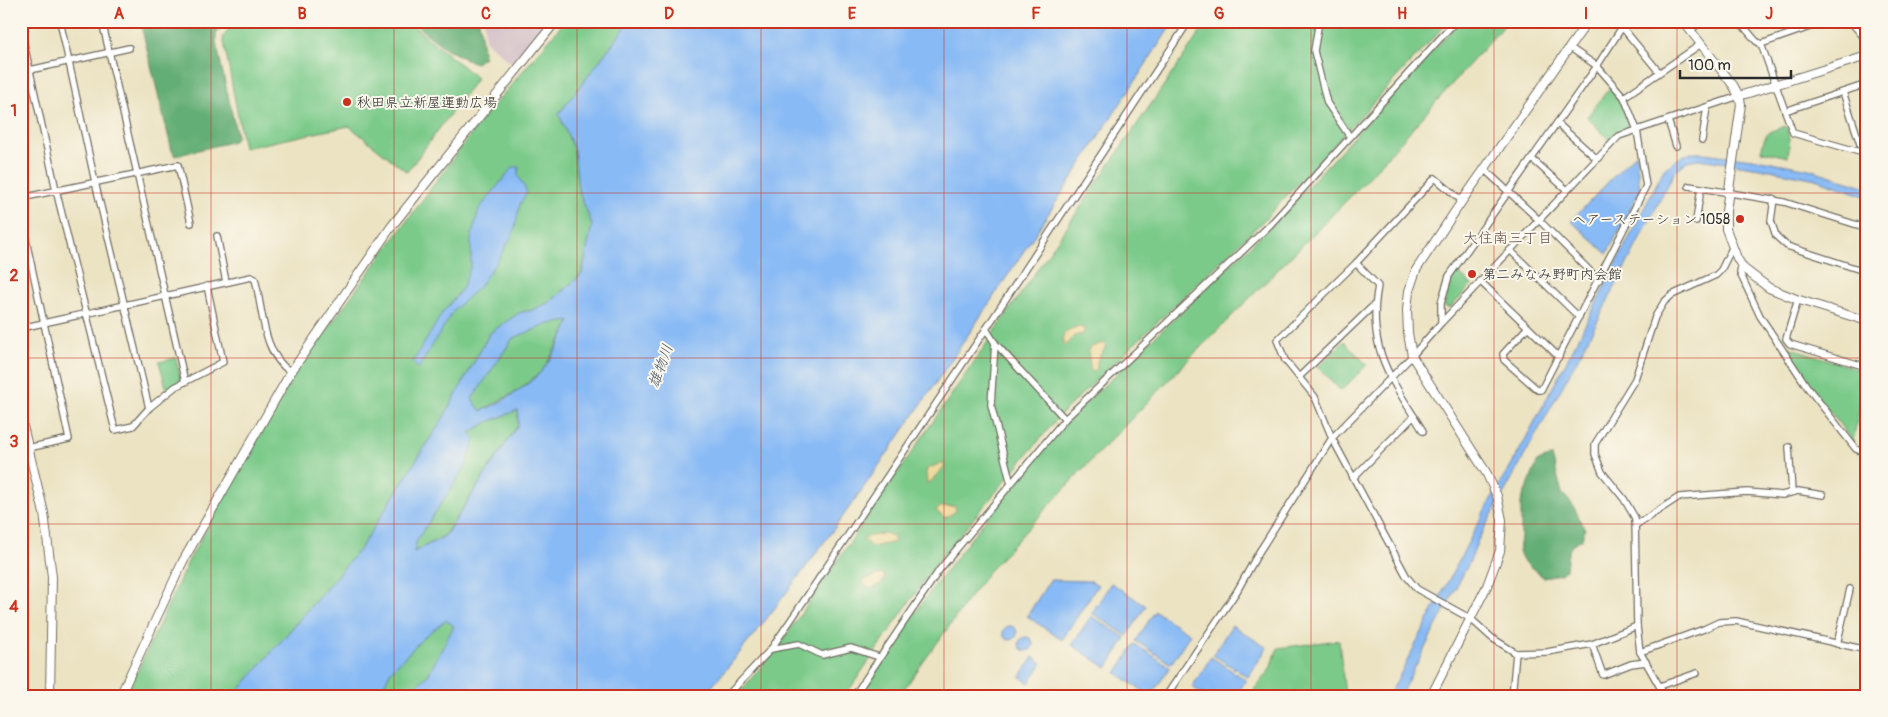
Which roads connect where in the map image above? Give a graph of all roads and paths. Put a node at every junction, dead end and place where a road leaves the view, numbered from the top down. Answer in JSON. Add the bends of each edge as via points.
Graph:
{"nodes":[{"id":1,"x":60,"y":21,"type":"edge"},
{"id":2,"x":102,"y":21,"type":"edge"},
{"id":3,"x":556,"y":21,"type":"edge"},
{"id":4,"x":1189,"y":21,"type":"edge"},
{"id":5,"x":1319,"y":21,"type":"edge"},
{"id":6,"x":1456,"y":21,"type":"edge"},
{"id":7,"x":1588,"y":21,"type":"edge"},
{"id":8,"x":1683,"y":21,"type":"edge"},
{"id":9,"x":1701,"y":21,"type":"edge"},
{"id":10,"x":1739,"y":21,"type":"edge"},
{"id":11,"x":1794,"y":21,"type":"edge"},
{"id":12,"x":1827,"y":21,"type":"edge"},
{"id":13,"x":1850,"y":21,"type":"edge"},
{"id":14,"x":1624,"y":24,"type":"edge"},
{"id":15,"x":21,"y":30,"type":"edge"},
{"id":16,"x":1690,"y":30,"type":"junction"},
{"id":17,"x":1801,"y":30,"type":"junction"},
{"id":18,"x":1867,"y":41,"type":"edge"},
{"id":19,"x":1701,"y":44,"type":"junction"},
{"id":20,"x":1762,"y":44,"type":"junction"},
{"id":21,"x":1569,"y":47,"type":"junction"},
{"id":22,"x":129,"y":48,"type":"dead end"},
{"id":23,"x":109,"y":52,"type":"junction"},
{"id":24,"x":1867,"y":56,"type":"edge"},
{"id":25,"x":69,"y":62,"type":"junction"},
{"id":26,"x":1597,"y":66,"type":"junction"},
{"id":27,"x":30,"y":70,"type":"junction"},
{"id":28,"x":21,"y":72,"type":"edge"},
{"id":29,"x":1659,"y":72,"type":"junction"},
{"id":30,"x":1867,"y":84,"type":"edge"},
{"id":31,"x":1777,"y":86,"type":"junction"},
{"id":32,"x":1843,"y":92,"type":"junction"},
{"id":33,"x":1739,"y":96,"type":"junction"},
{"id":34,"x":1624,"y":97,"type":"junction"},
{"id":35,"x":1708,"y":107,"type":"junction"},
{"id":36,"x":1785,"y":111,"type":"junction"},
{"id":37,"x":1668,"y":120,"type":"junction"},
{"id":38,"x":1557,"y":123,"type":"junction"},
{"id":39,"x":1637,"y":130,"type":"junction"},
{"id":40,"x":1350,"y":137,"type":"junction"},
{"id":41,"x":1702,"y":140,"type":"dead end"},
{"id":42,"x":1676,"y":146,"type":"dead end"},
{"id":43,"x":1865,"y":153,"type":"edge"},
{"id":44,"x":1532,"y":159,"type":"junction"},
{"id":45,"x":1597,"y":160,"type":"junction"},
{"id":46,"x":1484,"y":169,"type":"junction"},
{"id":47,"x":138,"y":173,"type":"junction"},
{"id":48,"x":95,"y":182,"type":"junction"},
{"id":49,"x":1689,"y":186,"type":"dead end"},
{"id":50,"x":1700,"y":188,"type":"junction"},
{"id":51,"x":56,"y":190,"type":"junction"},
{"id":52,"x":1567,"y":190,"type":"junction"},
{"id":53,"x":1508,"y":192,"type":"junction"},
{"id":54,"x":1729,"y":192,"type":"junction"},
{"id":55,"x":21,"y":198,"type":"edge"},
{"id":56,"x":1774,"y":200,"type":"junction"},
{"id":57,"x":1462,"y":201,"type":"junction"},
{"id":58,"x":21,"y":217,"type":"edge"},
{"id":59,"x":1539,"y":220,"type":"junction"},
{"id":60,"x":1696,"y":221,"type":"dead end"},
{"id":61,"x":191,"y":223,"type":"dead end"},
{"id":62,"x":1867,"y":228,"type":"edge"},
{"id":63,"x":216,"y":236,"type":"dead end"},
{"id":64,"x":1732,"y":248,"type":"junction"},
{"id":65,"x":1510,"y":250,"type":"junction"},
{"id":66,"x":1356,"y":264,"type":"junction"},
{"id":67,"x":1741,"y":265,"type":"junction"},
{"id":68,"x":1867,"y":272,"type":"edge"},
{"id":69,"x":1599,"y":280,"type":"junction"},
{"id":70,"x":1480,"y":281,"type":"junction"},
{"id":71,"x":226,"y":282,"type":"junction"},
{"id":72,"x":207,"y":286,"type":"junction"},
{"id":73,"x":166,"y":296,"type":"junction"},
{"id":74,"x":1798,"y":299,"type":"junction"},
{"id":75,"x":1375,"y":304,"type":"junction"},
{"id":76,"x":124,"y":305,"type":"junction"},
{"id":77,"x":87,"y":313,"type":"junction"},
{"id":78,"x":1579,"y":317,"type":"junction"},
{"id":79,"x":1867,"y":321,"type":"edge"},
{"id":80,"x":43,"y":323,"type":"junction"},
{"id":81,"x":1441,"y":323,"type":"junction"},
{"id":82,"x":1528,"y":327,"type":"junction"},
{"id":83,"x":21,"y":328,"type":"edge"},
{"id":84,"x":986,"y":329,"type":"junction"},
{"id":85,"x":1788,"y":341,"type":"junction"},
{"id":86,"x":996,"y":342,"type":"junction"},
{"id":87,"x":1780,"y":347,"type":"junction"},
{"id":88,"x":1412,"y":356,"type":"junction"},
{"id":89,"x":1559,"y":357,"type":"junction"},
{"id":90,"x":1867,"y":367,"type":"edge"},
{"id":91,"x":291,"y":372,"type":"junction"},
{"id":92,"x":1299,"y":377,"type":"junction"},
{"id":93,"x":1391,"y":378,"type":"junction"},
{"id":94,"x":185,"y":382,"type":"junction"},
{"id":95,"x":149,"y":408,"type":"junction"},
{"id":96,"x":1414,"y":416,"type":"junction"},
{"id":97,"x":21,"y":418,"type":"edge"},
{"id":98,"x":1065,"y":419,"type":"junction"},
{"id":99,"x":1423,"y":431,"type":"dead end"},
{"id":100,"x":1332,"y":438,"type":"junction"},
{"id":101,"x":1788,"y":447,"type":"dead end"},
{"id":102,"x":28,"y":448,"type":"junction"},
{"id":103,"x":1867,"y":452,"type":"edge"},
{"id":104,"x":1353,"y":478,"type":"junction"},
{"id":105,"x":1011,"y":484,"type":"junction"},
{"id":106,"x":1792,"y":492,"type":"junction"},
{"id":107,"x":1823,"y":495,"type":"dead end"},
{"id":108,"x":1636,"y":525,"type":"junction"},
{"id":109,"x":1850,"y":589,"type":"dead end"},
{"id":110,"x":1471,"y":619,"type":"junction"},
{"id":111,"x":1637,"y":626,"type":"junction"},
{"id":112,"x":1592,"y":644,"type":"junction"},
{"id":113,"x":1837,"y":644,"type":"junction"},
{"id":114,"x":771,"y":649,"type":"junction"},
{"id":115,"x":1867,"y":650,"type":"edge"},
{"id":116,"x":1640,"y":652,"type":"junction"},
{"id":117,"x":1516,"y":653,"type":"junction"},
{"id":118,"x":879,"y":657,"type":"junction"},
{"id":119,"x":1646,"y":662,"type":"junction"},
{"id":120,"x":1697,"y":673,"type":"dead end"},
{"id":121,"x":1660,"y":686,"type":"junction"},
{"id":122,"x":50,"y":696,"type":"edge"},
{"id":123,"x":120,"y":696,"type":"edge"},
{"id":124,"x":727,"y":696,"type":"edge"},
{"id":125,"x":854,"y":696,"type":"edge"},
{"id":126,"x":1166,"y":696,"type":"edge"},
{"id":127,"x":1431,"y":696,"type":"edge"},
{"id":128,"x":1512,"y":696,"type":"edge"},
{"id":129,"x":1665,"y":696,"type":"edge"}],
"edges":[{"from":1,"to":25,"type":"street"},
{"from":2,"to":23,"type":"street"},
{"from":3,"to":91,"type":"street","via":[[391,227]]},
{"from":4,"to":84,"type":"street"},
{"from":5,"to":40,"type":"street","via":[[1314,51],[1327,104]]},
{"from":6,"to":40,"type":"street"},
{"from":7,"to":21,"type":"street"},
{"from":8,"to":16,"type":"street"},
{"from":9,"to":16,"type":"street"},
{"from":10,"to":20,"type":"street"},
{"from":11,"to":17,"type":"street"},
{"from":12,"to":17,"type":"street"},
{"from":13,"to":18,"type":"street"},
{"from":14,"to":26,"type":"street"},
{"from":14,"to":29,"type":"street"},
{"from":15,"to":27,"type":"street"},
{"from":16,"to":19,"type":"street"},
{"from":17,"to":20,"type":"street"},
{"from":19,"to":29,"type":"street"},
{"from":19,"to":33,"type":"street"},
{"from":20,"to":31,"type":"street"},
{"from":21,"to":26,"type":"street"},
{"from":21,"to":46,"type":"street"},
{"from":22,"to":23,"type":"street"},
{"from":23,"to":25,"type":"street"},
{"from":23,"to":47,"type":"street"},
{"from":24,"to":31,"type":"street"},
{"from":25,"to":27,"type":"street"},
{"from":25,"to":48,"type":"street"},
{"from":26,"to":34,"type":"street"},
{"from":26,"to":38,"type":"street"},
{"from":27,"to":28,"type":"street"},
{"from":27,"to":51,"type":"street"},
{"from":29,"to":34,"type":"street"},
{"from":30,"to":32,"type":"street"},
{"from":31,"to":33,"type":"street"},
{"from":31,"to":36,"type":"street"},
{"from":32,"to":36,"type":"street"},
{"from":32,"to":43,"type":"street"},
{"from":33,"to":35,"type":"street"},
{"from":33,"to":54,"type":"street","via":[[1741,104]]},
{"from":34,"to":39,"type":"street"},
{"from":35,"to":37,"type":"street"},
{"from":35,"to":41,"type":"street"},
{"from":36,"to":43,"type":"street","via":[[1792,133]]},
{"from":37,"to":39,"type":"street"},
{"from":37,"to":42,"type":"street"},
{"from":38,"to":44,"type":"street"},
{"from":38,"to":45,"type":"street"},
{"from":39,"to":45,"type":"street","via":[[1619,136]]},
{"from":39,"to":69,"type":"street","via":[[1646,186]]},
{"from":40,"to":98,"type":"street","via":[[1270,225]]},
{"from":44,"to":52,"type":"street"},
{"from":44,"to":53,"type":"street"},
{"from":45,"to":52,"type":"street"},
{"from":46,"to":53,"type":"street"},
{"from":46,"to":57,"type":"street"},
{"from":47,"to":48,"type":"street"},
{"from":47,"to":61,"type":"street","via":[[178,165]]},
{"from":47,"to":73,"type":"street"},
{"from":48,"to":51,"type":"street"},
{"from":48,"to":76,"type":"street"},
{"from":49,"to":50,"type":"street"},
{"from":50,"to":54,"type":"street"},
{"from":50,"to":60,"type":"street"},
{"from":51,"to":55,"type":"street"},
{"from":51,"to":77,"type":"street"},
{"from":52,"to":59,"type":"street"},
{"from":53,"to":59,"type":"street"},
{"from":53,"to":81,"type":"street","via":[[1449,276],[1440,303]]},
{"from":54,"to":56,"type":"street"},
{"from":54,"to":64,"type":"street","via":[[1726,229]]},
{"from":56,"to":62,"type":"street"},
{"from":56,"to":68,"type":"street","via":[[1771,222],[1776,236],[1787,246]]},
{"from":57,"to":66,"type":"street","via":[[1435,178]]},
{"from":57,"to":88,"type":"street","via":[[1416,270],[1409,291],[1408,333]]},
{"from":58,"to":80,"type":"street"},
{"from":59,"to":65,"type":"street"},
{"from":59,"to":69,"type":"street"},
{"from":63,"to":71,"type":"street"},
{"from":64,"to":67,"type":"street"},
{"from":64,"to":108,"type":"street","via":[[1716,275],[1672,295],[1664,302],[1655,317],[1635,379],[1595,444],[1602,472],[1633,512]]},
{"from":65,"to":70,"type":"street"},
{"from":65,"to":78,"type":"street"},
{"from":66,"to":75,"type":"street","via":[[1378,286]]},
{"from":66,"to":92,"type":"street","via":[[1277,340]]},
{"from":67,"to":74,"type":"street","via":[[1769,288]]},
{"from":67,"to":87,"type":"street","via":[[1740,272],[1760,316]]},
{"from":69,"to":78,"type":"street"},
{"from":70,"to":81,"type":"street"},
{"from":70,"to":82,"type":"street"},
{"from":71,"to":72,"type":"street"},
{"from":71,"to":91,"type":"street","via":[[248,277],[255,279],[270,345],[282,366]]},
{"from":72,"to":73,"type":"street"},
{"from":72,"to":94,"type":"street","via":[[223,362]]},
{"from":73,"to":76,"type":"street"},
{"from":73,"to":94,"type":"street"},
{"from":74,"to":79,"type":"street"},
{"from":74,"to":85,"type":"street"},
{"from":75,"to":92,"type":"street"},
{"from":75,"to":93,"type":"street","via":[[1377,341]]},
{"from":76,"to":77,"type":"street"},
{"from":76,"to":95,"type":"street"},
{"from":77,"to":80,"type":"street"},
{"from":77,"to":95,"type":"street","via":[[115,430],[134,426]]},
{"from":78,"to":89,"type":"street"},
{"from":80,"to":83,"type":"street"},
{"from":80,"to":102,"type":"street","via":[[68,440]]},
{"from":81,"to":88,"type":"street"},
{"from":82,"to":89,"type":"street"},
{"from":82,"to":89,"type":"street","via":[[1503,354],[1504,360],[1541,390]]},
{"from":84,"to":86,"type":"street"},
{"from":84,"to":114,"type":"street"},
{"from":85,"to":87,"type":"street"},
{"from":85,"to":90,"type":"street"},
{"from":86,"to":98,"type":"street"},
{"from":86,"to":105,"type":"street","via":[[991,405]]},
{"from":87,"to":103,"type":"street","via":[[1856,449]]},
{"from":88,"to":93,"type":"street"},
{"from":88,"to":110,"type":"street","via":[[1487,474],[1497,496],[1502,520],[1500,551]]},
{"from":91,"to":123,"type":"street","via":[[182,561]]},
{"from":92,"to":100,"type":"street","via":[[1315,397]]},
{"from":93,"to":96,"type":"street"},
{"from":93,"to":100,"type":"street"},
{"from":94,"to":95,"type":"street"},
{"from":96,"to":99,"type":"street"},
{"from":96,"to":104,"type":"street"},
{"from":97,"to":102,"type":"street"},
{"from":98,"to":105,"type":"street"},
{"from":100,"to":104,"type":"street"},
{"from":100,"to":126,"type":"street"},
{"from":101,"to":106,"type":"street"},
{"from":102,"to":122,"type":"street","via":[[44,513],[52,577]]},
{"from":104,"to":110,"type":"street","via":[[1407,577],[1417,589]]},
{"from":105,"to":118,"type":"street","via":[[940,569]]},
{"from":106,"to":107,"type":"street"},
{"from":106,"to":108,"type":"street","via":[[1782,495],[1747,492],[1679,497]]},
{"from":108,"to":111,"type":"street"},
{"from":109,"to":113,"type":"street"},
{"from":110,"to":117,"type":"street"},
{"from":110,"to":127,"type":"street"},
{"from":111,"to":112,"type":"street"},
{"from":111,"to":116,"type":"street"},
{"from":112,"to":117,"type":"street","via":[[1547,652]]},
{"from":112,"to":119,"type":"street","via":[[1603,675]]},
{"from":113,"to":115,"type":"street"},
{"from":113,"to":116,"type":"street","via":[[1736,621],[1719,622]]},
{"from":114,"to":118,"type":"street","via":[[799,644],[822,655],[851,648]]},
{"from":114,"to":124,"type":"street"},
{"from":116,"to":119,"type":"street"},
{"from":117,"to":128,"type":"street"},
{"from":118,"to":125,"type":"street"},
{"from":119,"to":121,"type":"street"},
{"from":120,"to":121,"type":"street"},
{"from":121,"to":129,"type":"street"}]}
